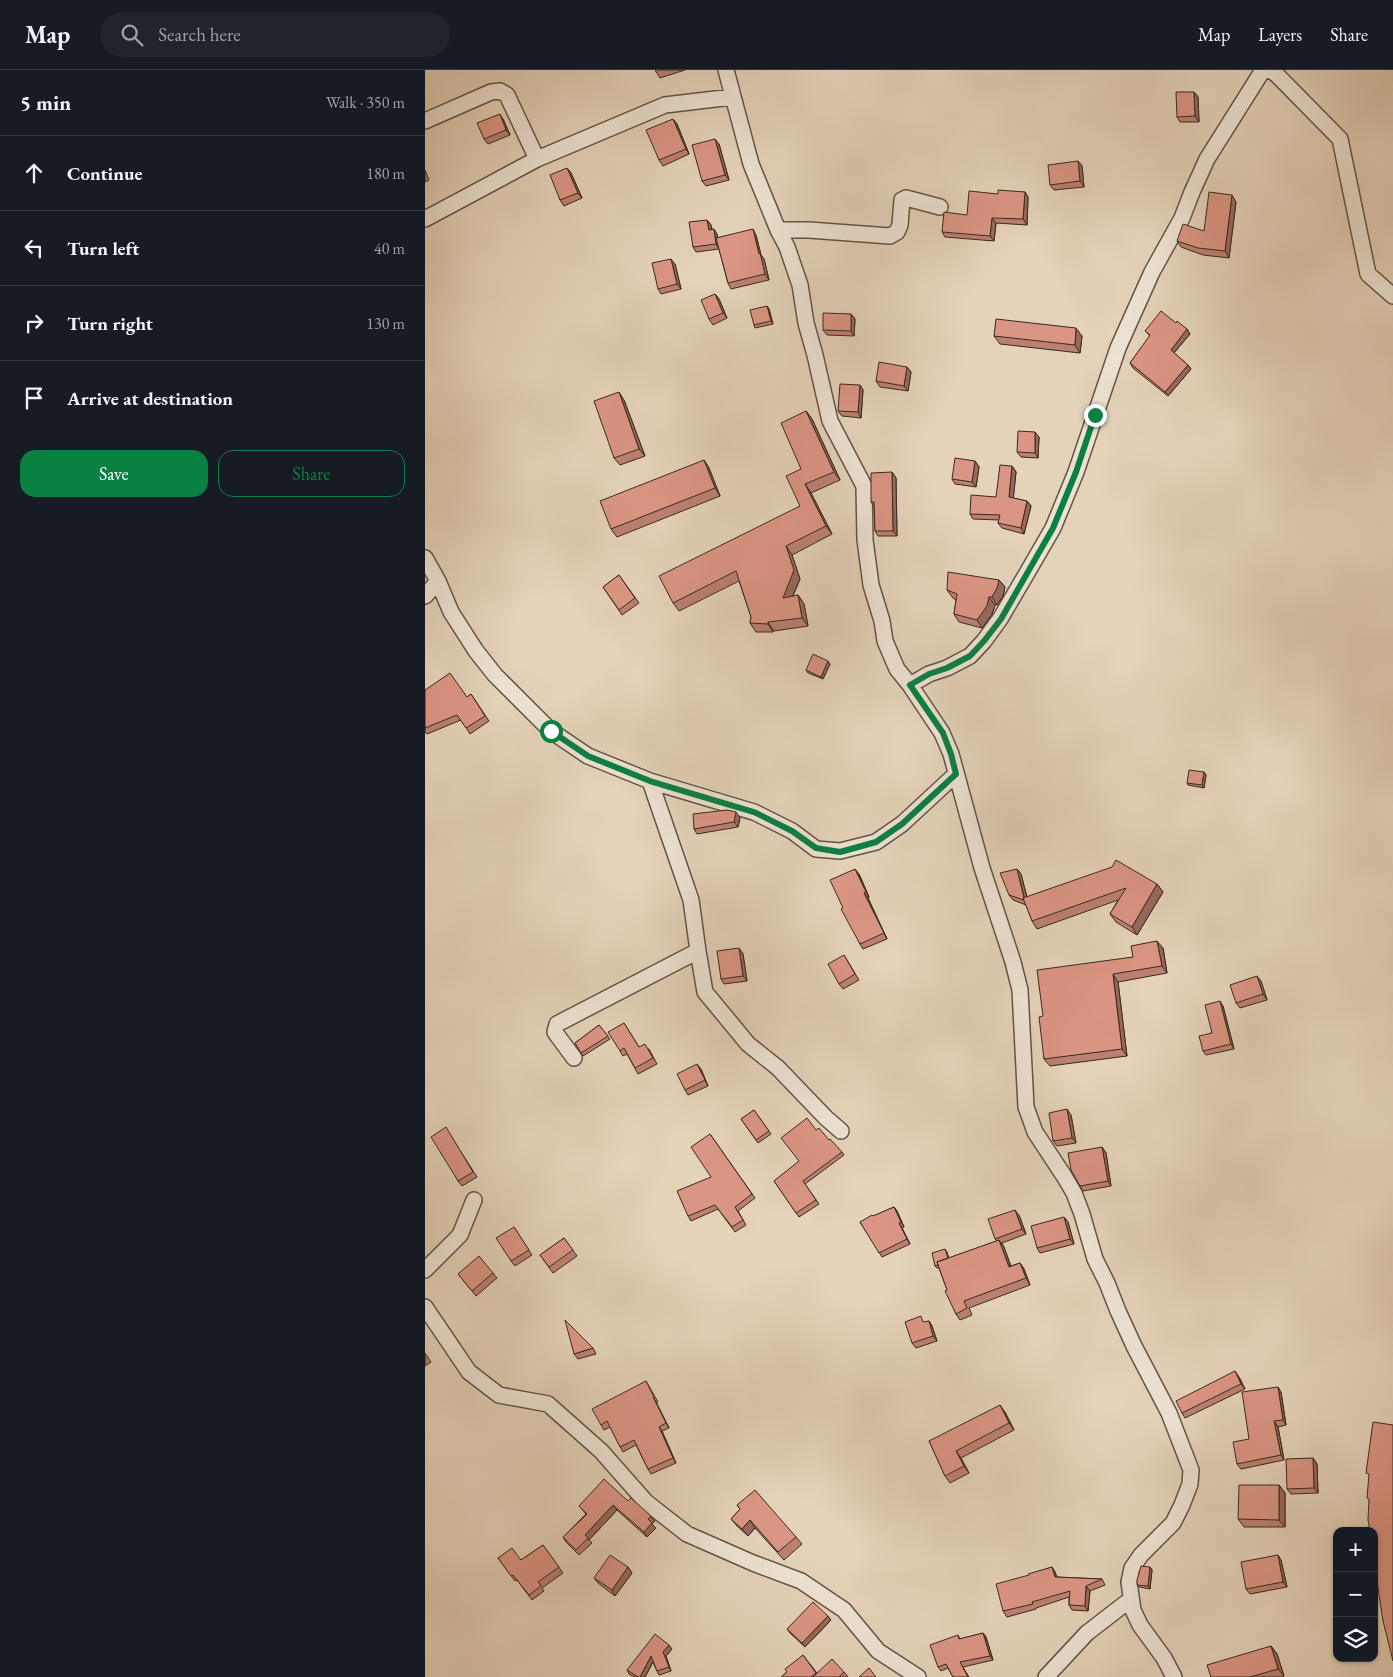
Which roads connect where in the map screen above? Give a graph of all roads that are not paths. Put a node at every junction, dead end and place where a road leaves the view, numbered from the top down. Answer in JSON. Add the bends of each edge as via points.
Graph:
{"nodes":[{"id":1,"x":726,"y":70,"type":"edge"},
{"id":2,"x":1263,"y":70,"type":"edge"},
{"id":3,"x":1269,"y":70,"type":"edge"},
{"id":4,"x":732,"y":97,"type":"junction"},
{"id":5,"x":425,"y":121,"type":"edge"},
{"id":6,"x":537,"y":159,"type":"junction"},
{"id":7,"x":940,"y":207,"type":"dead end"},
{"id":8,"x":425,"y":219,"type":"edge"},
{"id":9,"x":778,"y":230,"type":"junction"},
{"id":10,"x":1393,"y":296,"type":"edge"},
{"id":11,"x":425,"y":558,"type":"edge"},
{"id":12,"x":439,"y":581,"type":"junction"},
{"id":13,"x":425,"y":596,"type":"edge"},
{"id":14,"x":910,"y":685,"type":"junction"},
{"id":15,"x":956,"y":774,"type":"junction"},
{"id":16,"x":650,"y":781,"type":"junction"},
{"id":17,"x":698,"y":951,"type":"junction"},
{"id":18,"x":574,"y":1058,"type":"dead end"},
{"id":19,"x":841,"y":1131,"type":"dead end"},
{"id":20,"x":474,"y":1200,"type":"dead end"},
{"id":21,"x":425,"y":1270,"type":"edge"},
{"id":22,"x":425,"y":1307,"type":"edge"},
{"id":23,"x":1131,"y":1599,"type":"junction"},
{"id":24,"x":919,"y":1677,"type":"edge"},
{"id":25,"x":1047,"y":1677,"type":"edge"},
{"id":26,"x":1175,"y":1677,"type":"edge"}],
"edges":[{"from":1,"to":4,"type":"street"},
{"from":2,"to":14,"type":"street","via":[[1207,159],[1182,218],[1152,272],[1117,348],[1076,472],[1053,528],[1001,619],[970,656]]},
{"from":3,"to":10,"type":"street","via":[[1277,74],[1340,139],[1367,274]]},
{"from":4,"to":6,"type":"street","via":[[665,104]]},
{"from":4,"to":9,"type":"street","via":[[751,164]]},
{"from":5,"to":6,"type":"street","via":[[500,91],[507,95]]},
{"from":6,"to":8,"type":"street"},
{"from":7,"to":9,"type":"street","via":[[906,198],[902,200],[900,224],[897,232],[890,236]]},
{"from":9,"to":14,"type":"street","via":[[800,285],[830,420],[864,486],[869,576],[885,641],[897,669]]},
{"from":11,"to":12,"type":"street"},
{"from":12,"to":13,"type":"street"},
{"from":12,"to":16,"type":"street","via":[[451,612],[476,651],[495,675],[551,731],[588,756]]},
{"from":14,"to":15,"type":"street","via":[[943,733]]},
{"from":15,"to":16,"type":"street","via":[[902,824],[876,842],[840,852],[816,848],[792,831],[754,812]]},
{"from":15,"to":23,"type":"street","via":[[1020,990],[1029,1115],[1035,1132],[1074,1193],[1095,1259],[1134,1346],[1169,1413],[1191,1470],[1190,1484],[1173,1523],[1132,1568],[1129,1582]]},
{"from":16,"to":17,"type":"street","via":[[691,900]]},
{"from":17,"to":18,"type":"street","via":[[557,1024],[555,1032]]},
{"from":17,"to":19,"type":"street","via":[[705,992],[748,1044],[778,1068]]},
{"from":20,"to":21,"type":"street","via":[[460,1235]]},
{"from":22,"to":24,"type":"street","via":[[469,1372],[499,1395],[548,1404],[601,1451],[646,1502],[687,1534],[801,1581],[844,1610],[878,1651]]},
{"from":23,"to":25,"type":"street","via":[[1087,1633]]},
{"from":23,"to":26,"type":"street","via":[[1140,1625]]}]}
